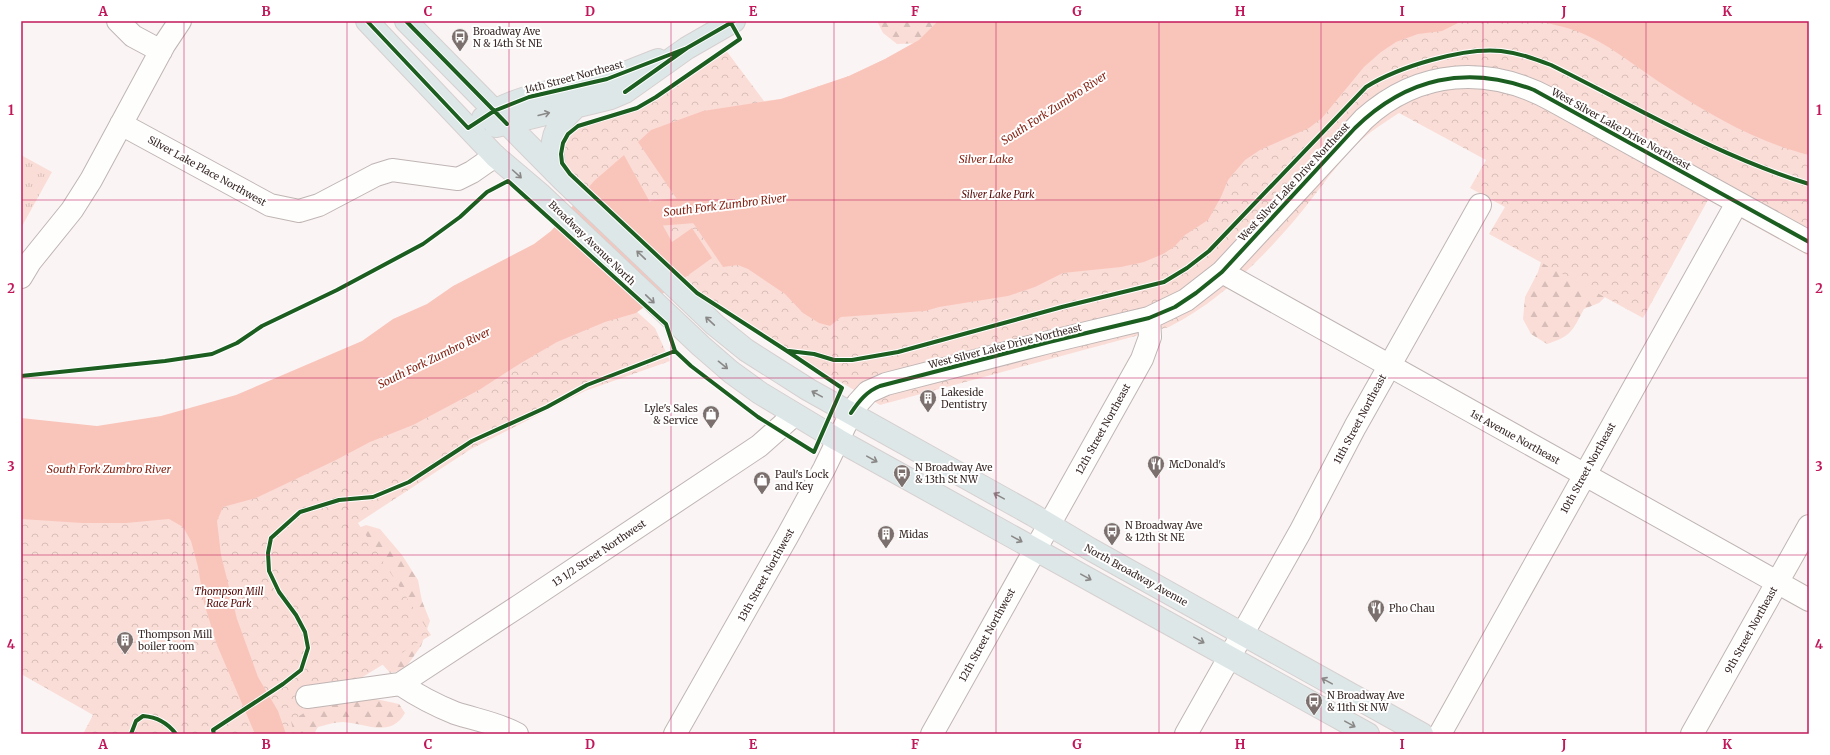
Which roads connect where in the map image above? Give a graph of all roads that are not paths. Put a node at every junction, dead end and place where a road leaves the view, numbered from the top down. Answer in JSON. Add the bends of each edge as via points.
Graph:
{"nodes":[{"id":1,"x":118,"y":21,"type":"edge"},
{"id":2,"x":180,"y":21,"type":"edge"},
{"id":3,"x":367,"y":21,"type":"edge"},
{"id":4,"x":406,"y":21,"type":"edge"},
{"id":5,"x":734,"y":21,"type":"edge"},
{"id":6,"x":687,"y":48,"type":"junction"},
{"id":7,"x":161,"y":51,"type":"junction"},
{"id":8,"x":577,"y":106,"type":"junction"},
{"id":9,"x":500,"y":117,"type":"junction"},
{"id":10,"x":121,"y":124,"type":"junction"},
{"id":11,"x":468,"y":128,"type":"junction"},
{"id":12,"x":495,"y":156,"type":"junction"},
{"id":13,"x":559,"y":176,"type":"junction"},
{"id":14,"x":1737,"y":203,"type":"junction"},
{"id":15,"x":1480,"y":205,"type":"dead end"},
{"id":16,"x":1809,"y":242,"type":"edge"},
{"id":17,"x":1222,"y":272,"type":"junction"},
{"id":18,"x":21,"y":277,"type":"edge"},
{"id":19,"x":1149,"y":318,"type":"junction"},
{"id":20,"x":1389,"y":366,"type":"junction"},
{"id":21,"x":852,"y":413,"type":"junction"},
{"id":22,"x":794,"y":415,"type":"junction"},
{"id":23,"x":838,"y":440,"type":"junction"},
{"id":24,"x":1584,"y":475,"type":"junction"},
{"id":25,"x":1809,"y":526,"type":"edge"},
{"id":26,"x":1043,"y":537,"type":"junction"},
{"id":27,"x":1777,"y":582,"type":"junction"},
{"id":28,"x":1809,"y":600,"type":"edge"},
{"id":29,"x":1242,"y":635,"type":"junction"},
{"id":30,"x":1230,"y":657,"type":"junction"},
{"id":31,"x":400,"y":684,"type":"junction"},
{"id":32,"x":307,"y":697,"type":"dead end"},
{"id":33,"x":517,"y":734,"type":"edge"},
{"id":34,"x":675,"y":734,"type":"edge"},
{"id":35,"x":932,"y":734,"type":"edge"},
{"id":36,"x":1186,"y":734,"type":"edge"},
{"id":37,"x":1368,"y":734,"type":"edge"},
{"id":38,"x":1422,"y":734,"type":"edge"},
{"id":39,"x":1440,"y":734,"type":"edge"},
{"id":40,"x":1692,"y":734,"type":"edge"}],
"edges":[{"from":1,"to":7,"type":"street","via":[[132,36]]},
{"from":2,"to":7,"type":"street"},
{"from":3,"to":11,"type":"main road","name":"Broadway Avenue North"},
{"from":4,"to":9,"type":"main road"},
{"from":5,"to":6,"type":"main road","name":"14th Street Northeast"},
{"from":6,"to":8,"type":"main road","name":"14th Street Northeast","via":[[625,92]]},
{"from":6,"to":9,"type":"main road","name":"14th Street Northeast","via":[[607,79],[529,97]]},
{"from":7,"to":10,"type":"street"},
{"from":9,"to":8,"type":"main road","name":"14th Street Northeast","one_way":true},
{"from":8,"to":13,"type":"main road","via":[[564,118],[553,139],[551,149]]},
{"from":9,"to":11,"type":"main road","name":"14th Street Northeast"},
{"from":9,"to":13,"type":"main road"},
{"from":10,"to":12,"type":"street","name":"Silver Lake Place Northwest","via":[[270,206],[299,211],[318,205],[376,174],[392,170],[458,179]]},
{"from":10,"to":18,"type":"street","via":[[72,210]]},
{"from":11,"to":12,"type":"main road","name":"Broadway Avenue North"},
{"from":12,"to":22,"type":"main road","name":"Broadway Avenue North","one_way":true,"via":[[541,195],[731,372]]},
{"from":21,"to":13,"type":"main road","one_way":true,"via":[[797,383],[746,350],[715,325]]},
{"from":14,"to":16,"type":"street","name":"West Silver Lake Drive Northeast"},
{"from":14,"to":17,"type":"street","name":"West Silver Lake Drive Northeast","via":[[1534,90],[1490,77],[1446,79],[1409,90],[1372,112]]},
{"from":14,"to":24,"type":"street","name":"10th Street Northeast"},
{"from":15,"to":20,"type":"street","name":"11th Street Northeast"},
{"from":17,"to":19,"type":"street","name":"West Silver Lake Drive Northeast","via":[[1186,300]]},
{"from":17,"to":20,"type":"street","name":"1st Avenue Northeast"},
{"from":19,"to":21,"type":"street","name":"West Silver Lake Drive Northeast","via":[[880,386],[862,397]]},
{"from":19,"to":26,"type":"street","name":"12th Street Northeast","via":[[1150,337],[1142,359]]},
{"from":20,"to":24,"type":"street","name":"1st Avenue Northeast"},
{"from":20,"to":29,"type":"street","name":"11th Street Northeast"},
{"from":21,"to":23,"type":"street","name":"13th Street Northwest"},
{"from":26,"to":21,"type":"main road","name":"North Broadway Avenue","one_way":true},
{"from":22,"to":23,"type":"main road","name":"Broadway Avenue North"},
{"from":22,"to":31,"type":"street","name":"13 1/2 Street Northwest","via":[[759,446]]},
{"from":23,"to":26,"type":"main road","name":"North Broadway Avenue","one_way":true},
{"from":23,"to":34,"type":"street","name":"13th Street Northwest","via":[[788,535]]},
{"from":24,"to":27,"type":"street","name":"1st Avenue Northeast"},
{"from":24,"to":39,"type":"street","name":"10th Street Northeast"},
{"from":25,"to":27,"type":"street","name":"9th Street Northeast"},
{"from":26,"to":29,"type":"main road","name":"North Broadway Avenue"},
{"from":26,"to":30,"type":"main road","name":"North Broadway Avenue","one_way":true},
{"from":26,"to":35,"type":"street","name":"12th Street Northwest"},
{"from":27,"to":28,"type":"street","name":"1st Avenue Northeast"},
{"from":27,"to":40,"type":"street","name":"9th Street Northeast"},
{"from":29,"to":30,"type":"street","name":"11th Street Northeast"},
{"from":38,"to":29,"type":"main road","name":"North Broadway Avenue","one_way":true},
{"from":30,"to":36,"type":"street","name":"11th Street Northeast"},
{"from":30,"to":37,"type":"main road","name":"North Broadway Avenue","one_way":true},
{"from":31,"to":32,"type":"street"},
{"from":31,"to":33,"type":"street","via":[[426,701],[504,727]]}]}
